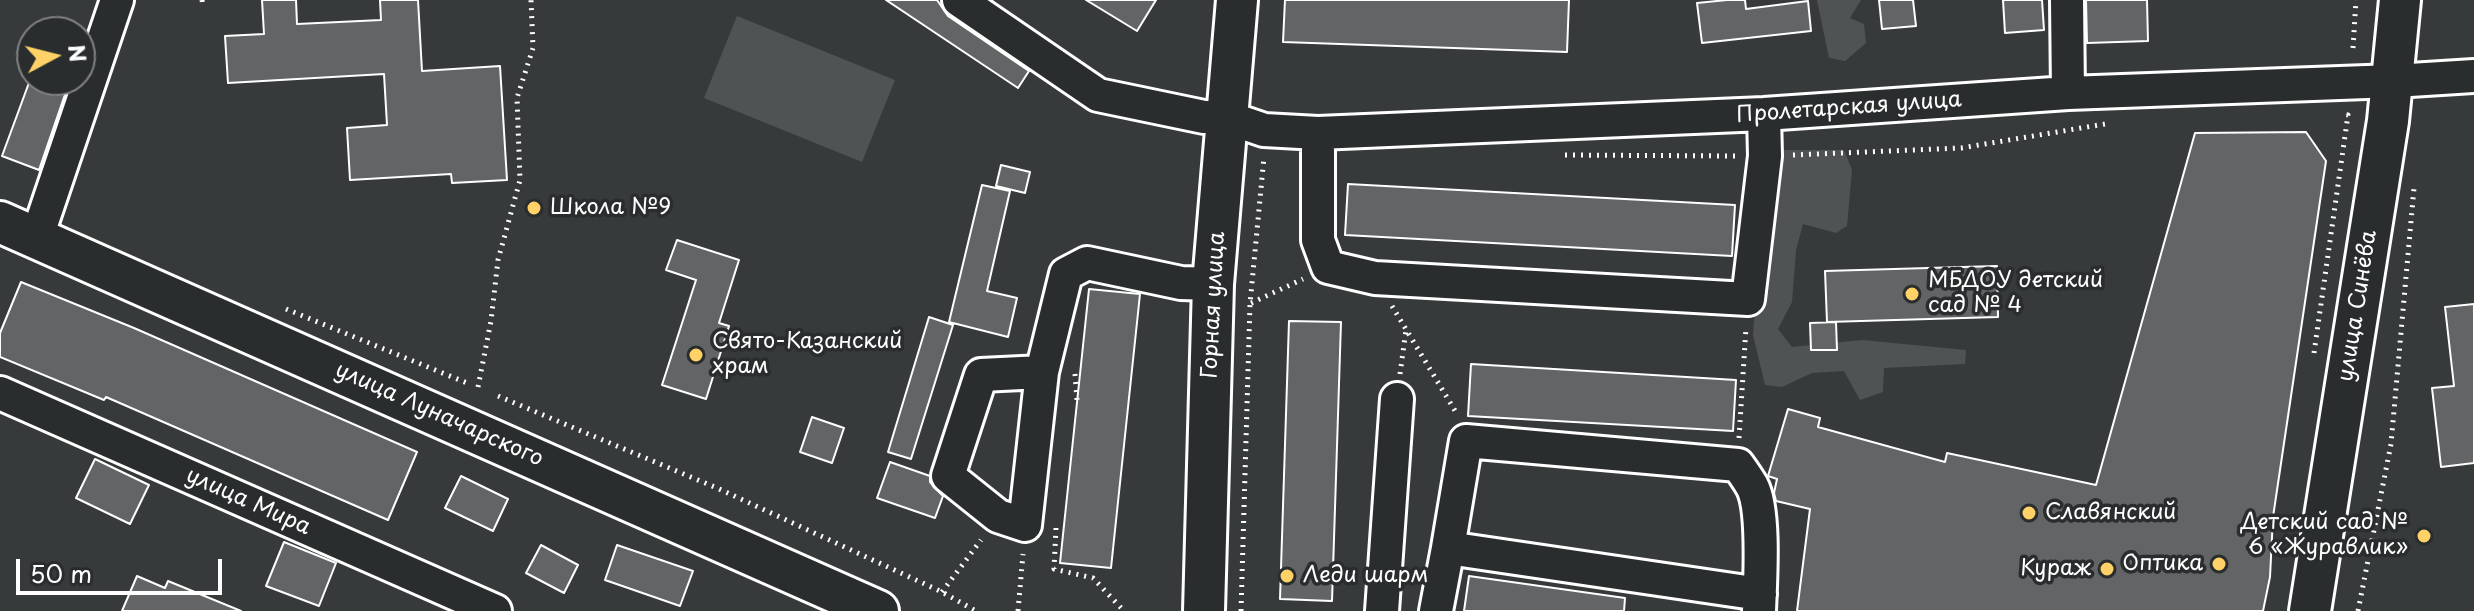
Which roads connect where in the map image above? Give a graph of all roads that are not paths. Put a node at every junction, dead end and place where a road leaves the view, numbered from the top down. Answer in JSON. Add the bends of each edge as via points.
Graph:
{"nodes":[{"id":1,"x":117,"y":0,"type":"edge"},
{"id":2,"x":959,"y":0,"type":"edge"},
{"id":3,"x":1237,"y":0,"type":"edge"},
{"id":4,"x":2067,"y":0,"type":"edge"},
{"id":5,"x":2400,"y":0,"type":"edge"},
{"id":6,"x":2474,"y":76,"type":"edge"},
{"id":7,"x":2394,"y":81,"type":"junction"},
{"id":8,"x":2068,"y":93,"type":"junction"},
{"id":9,"x":1764,"y":114,"type":"junction"},
{"id":10,"x":1226,"y":117,"type":"junction"},
{"id":11,"x":1318,"y":133,"type":"junction"},
{"id":12,"x":0,"y":222,"type":"edge"},
{"id":13,"x":37,"y":237,"type":"junction"},
{"id":14,"x":1213,"y":284,"type":"junction"},
{"id":15,"x":1042,"y":372,"type":"junction"},
{"id":16,"x":0,"y":393,"type":"edge"},
{"id":17,"x":1397,"y":399,"type":"road end"},
{"id":18,"x":1448,"y":548,"type":"junction"},
{"id":19,"x":1760,"y":602,"type":"edge"},
{"id":20,"x":495,"y":611,"type":"edge"},
{"id":21,"x":878,"y":611,"type":"edge"},
{"id":22,"x":1204,"y":611,"type":"edge"},
{"id":23,"x":1382,"y":611,"type":"edge"},
{"id":24,"x":1436,"y":611,"type":"edge"},
{"id":25,"x":2310,"y":611,"type":"edge"}],
"edges":[{"from":1,"to":13,"type":"street"},
{"from":2,"to":10,"type":"street","name":"Пролетарская улица","via":[[1098,95]]},
{"from":3,"to":10,"type":"main road","name":"Горная улица"},
{"from":4,"to":8,"type":"street"},
{"from":5,"to":7,"type":"main road","name":"улица Синёва"},
{"from":6,"to":7,"type":"street","name":"Пролетарская улица"},
{"from":7,"to":8,"type":"street","name":"Пролетарская улица"},
{"from":7,"to":25,"type":"main road","name":"улица Синёва"},
{"from":8,"to":9,"type":"street","name":"Пролетарская улица"},
{"from":9,"to":11,"type":"street","name":"Пролетарская улица"},
{"from":9,"to":11,"type":"street","via":[[1765,156],[1748,299],[1375,278],[1328,267],[1318,240]]},
{"from":10,"to":11,"type":"street","name":"Пролетарская улица","via":[[1264,130]]},
{"from":10,"to":14,"type":"main road","name":"Горная улица"},
{"from":12,"to":13,"type":"main road","name":"улица Луначарского"},
{"from":13,"to":21,"type":"main road","name":"улица Луначарского"},
{"from":14,"to":15,"type":"street","via":[[1181,283],[1087,263],[1066,274]]},
{"from":14,"to":22,"type":"main road","name":"Горная улица"},
{"from":15,"to":15,"type":"street","via":[[981,375],[948,476],[1026,523]]},
{"from":16,"to":20,"type":"street","name":"улица Мира"},
{"from":17,"to":23,"type":"street"},
{"from":18,"to":19,"type":"street"},
{"from":18,"to":19,"type":"street","via":[[1466,441],[1738,465],[1754,489],[1761,536]]},
{"from":18,"to":24,"type":"street"}]}
